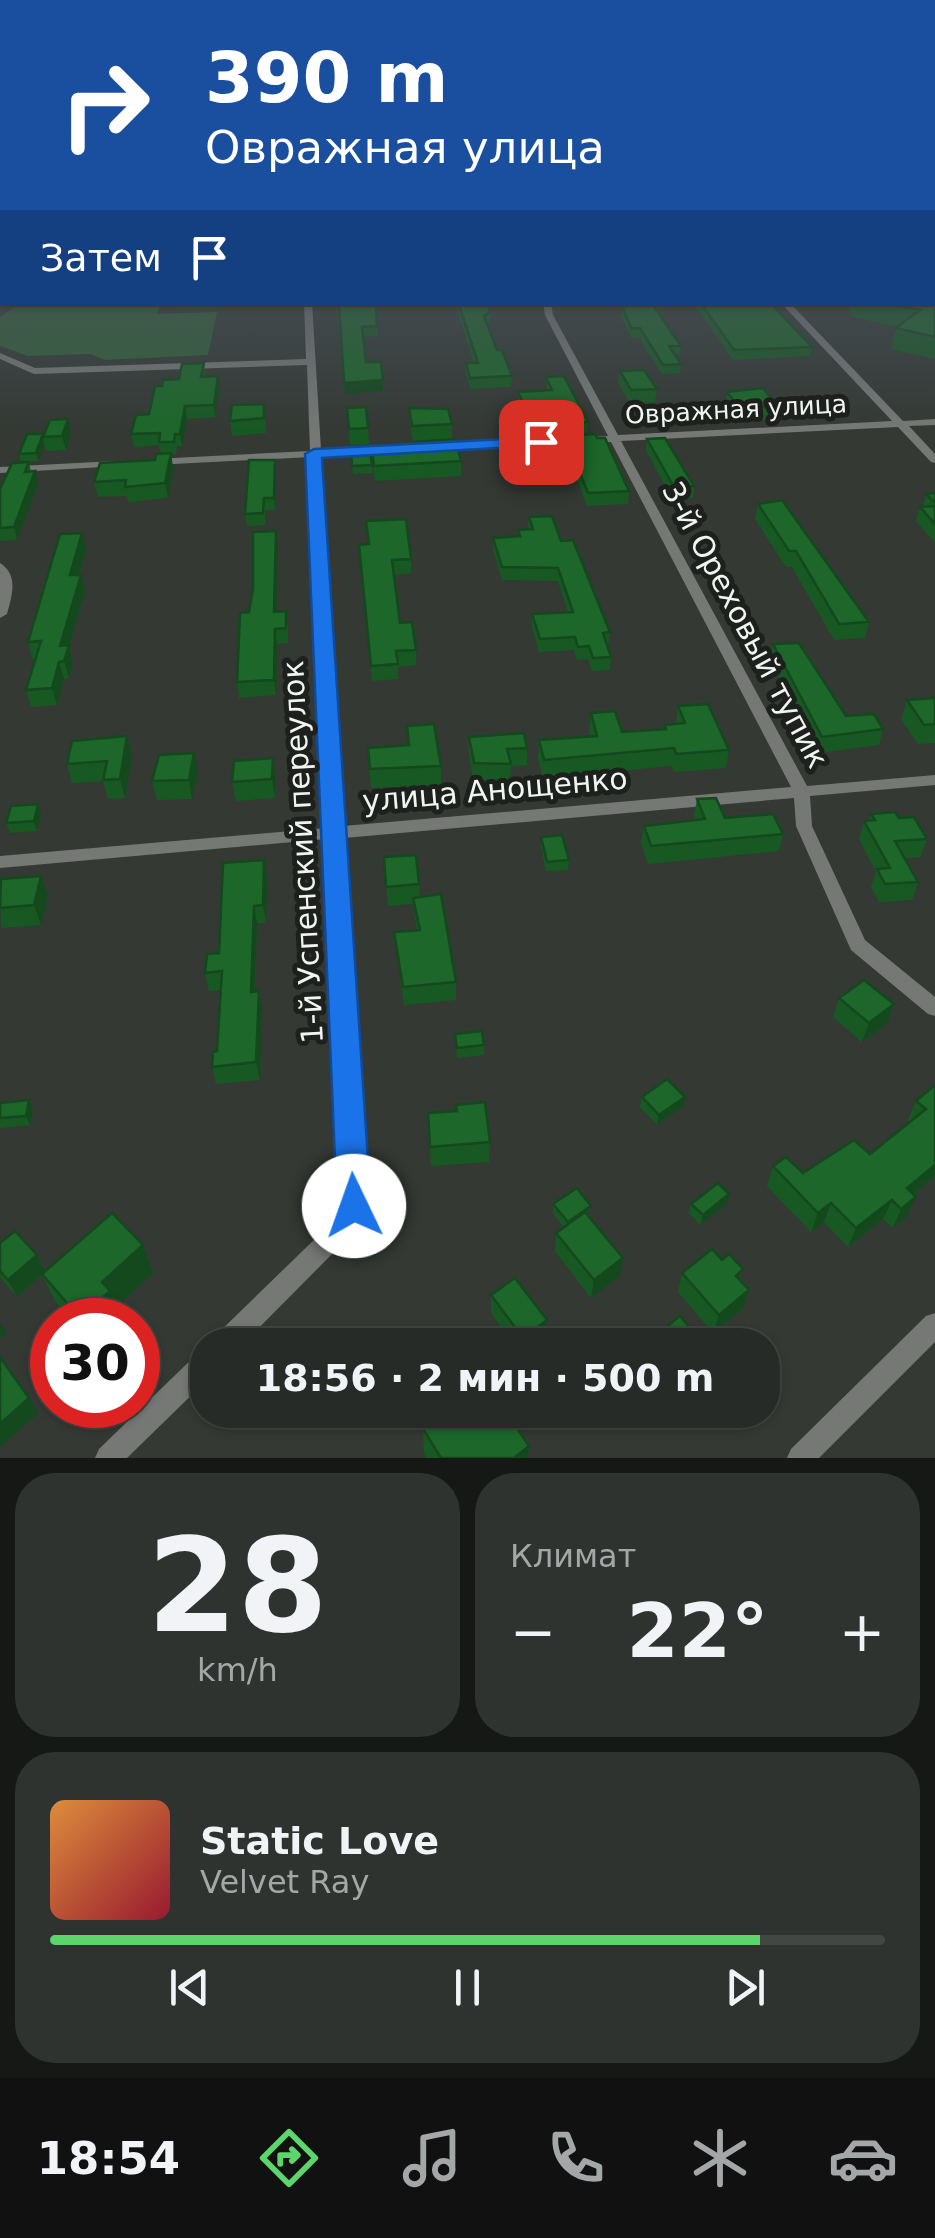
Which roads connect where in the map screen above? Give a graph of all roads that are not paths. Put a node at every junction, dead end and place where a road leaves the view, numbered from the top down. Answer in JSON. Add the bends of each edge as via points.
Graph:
{"nodes":[{"id":1,"x":308,"y":305,"type":"edge"},
{"id":2,"x":547,"y":305,"type":"edge"},
{"id":3,"x":787,"y":305,"type":"edge"},
{"id":4,"x":0,"y":356,"type":"edge"},
{"id":5,"x":312,"y":362,"type":"junction"},
{"id":6,"x":935,"y":422,"type":"edge"},
{"id":7,"x":900,"y":424,"type":"junction"},
{"id":8,"x":617,"y":438,"type":"junction"},
{"id":9,"x":314,"y":454,"type":"junction"},
{"id":10,"x":935,"y":460,"type":"edge"},
{"id":11,"x":2,"y":473,"type":"edge"},
{"id":12,"x":0,"y":566,"type":"edge"},
{"id":13,"x":0,"y":614,"type":"edge"},
{"id":14,"x":935,"y":780,"type":"edge"},
{"id":15,"x":802,"y":792,"type":"junction"},
{"id":16,"x":335,"y":830,"type":"junction"},
{"id":17,"x":0,"y":862,"type":"edge"},
{"id":18,"x":935,"y":1008,"type":"edge"},
{"id":19,"x":935,"y":1325,"type":"edge"},
{"id":20,"x":241,"y":1328,"type":"edge"},
{"id":21,"x":190,"y":1378,"type":"edge"},
{"id":22,"x":108,"y":1458,"type":"edge"},
{"id":23,"x":800,"y":1458,"type":"edge"}],
"edges":[{"from":1,"to":5,"type":"street","name":"1-й Успенский переулок"},
{"from":2,"to":8,"type":"street","name":"3-й Ореховый тупик"},
{"from":3,"to":7,"type":"street"},
{"from":4,"to":5,"type":"street","via":[[34,371]]},
{"from":5,"to":9,"type":"street","name":"1-й Успенский переулок"},
{"from":6,"to":7,"type":"street","name":"Овражная улица"},
{"from":7,"to":8,"type":"street","name":"Овражная улица"},
{"from":7,"to":10,"type":"street"},
{"from":8,"to":9,"type":"street","name":"Овражная улица"},
{"from":8,"to":15,"type":"street","name":"3-й Ореховый тупик"},
{"from":9,"to":11,"type":"street","name":"Овражная улица"},
{"from":9,"to":16,"type":"street","name":"1-й Успенский переулок"},
{"from":12,"to":13,"type":"street","via":[[7,590]]},
{"from":14,"to":15,"type":"street","name":"улица Анощенко"},
{"from":15,"to":16,"type":"street","name":"улица Анощенко"},
{"from":15,"to":18,"type":"street","name":"3-й Ореховый тупик","via":[[804,826],[858,945]]},
{"from":16,"to":17,"type":"street","name":"улица Анощенко"},
{"from":16,"to":20,"type":"street","name":"1-й Успенский переулок","via":[[354,1206],[328,1242]]},
{"from":19,"to":23,"type":"street"},
{"from":21,"to":22,"type":"street"}]}
